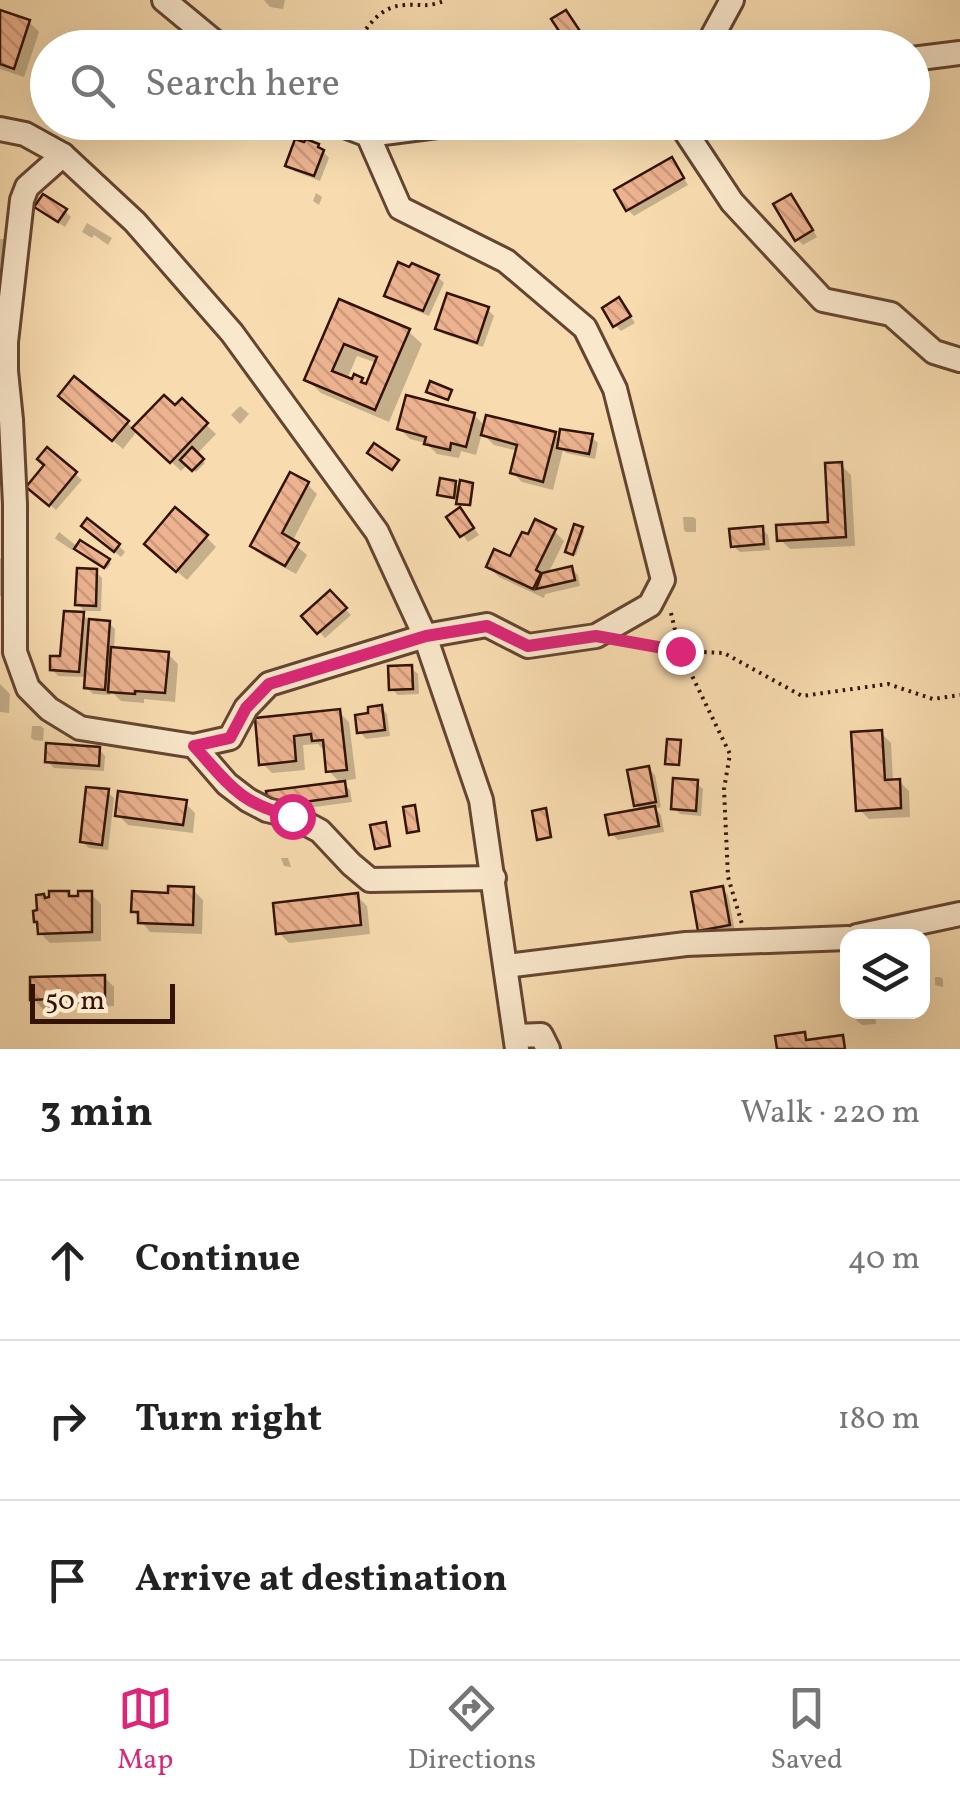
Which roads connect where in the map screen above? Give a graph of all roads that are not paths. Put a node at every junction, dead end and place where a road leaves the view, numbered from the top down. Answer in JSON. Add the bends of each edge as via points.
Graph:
{"nodes":[{"id":1,"x":164,"y":0,"type":"edge"},
{"id":2,"x":732,"y":0,"type":"edge"},
{"id":3,"x":200,"y":30,"type":"edge"},
{"id":4,"x":716,"y":30,"type":"edge"},
{"id":5,"x":960,"y":53,"type":"edge"},
{"id":6,"x":930,"y":57,"type":"edge"},
{"id":7,"x":0,"y":130,"type":"edge"},
{"id":8,"x":30,"y":135,"type":"edge"},
{"id":9,"x":48,"y":140,"type":"edge"},
{"id":10,"x":370,"y":140,"type":"edge"},
{"id":11,"x":691,"y":140,"type":"edge"},
{"id":12,"x":64,"y":144,"type":"junction"},
{"id":13,"x":5,"y":300,"type":"edge"},
{"id":14,"x":960,"y":360,"type":"edge"},
{"id":15,"x":426,"y":636,"type":"junction"},
{"id":16,"x":194,"y":746,"type":"junction"},
{"id":17,"x":494,"y":878,"type":"junction"},
{"id":18,"x":960,"y":914,"type":"edge"},
{"id":19,"x":889,"y":929,"type":"edge"},
{"id":20,"x":840,"y":938,"type":"edge"},
{"id":21,"x":506,"y":966,"type":"junction"},
{"id":22,"x":516,"y":1042,"type":"edge"},
{"id":23,"x":548,"y":1049,"type":"edge"}],
"edges":[{"from":1,"to":3,"type":"street"},
{"from":2,"to":4,"type":"street"},
{"from":5,"to":6,"type":"street"},
{"from":7,"to":8,"type":"street"},
{"from":9,"to":12,"type":"street"},
{"from":10,"to":15,"type":"street","via":[[400,208],[506,261],[585,328],[615,389],[663,580],[650,605],[596,636],[528,646],[487,626]]},
{"from":11,"to":14,"type":"street","via":[[732,202],[823,300],[891,314],[934,352]]},
{"from":12,"to":13,"type":"street","via":[[27,186]]},
{"from":12,"to":15,"type":"street","via":[[232,334],[377,532]]},
{"from":13,"to":16,"type":"street","via":[[15,652],[22,676],[50,709],[80,728]]},
{"from":15,"to":16,"type":"street","via":[[269,684],[230,738]]},
{"from":15,"to":17,"type":"street","via":[[481,800]]},
{"from":16,"to":17,"type":"street","via":[[248,800],[320,830],[370,880]]},
{"from":17,"to":21,"type":"street"},
{"from":18,"to":19,"type":"street"},
{"from":20,"to":21,"type":"street","via":[[686,944]]},
{"from":21,"to":22,"type":"street"},
{"from":22,"to":23,"type":"street","via":[[541,1035]]}]}
